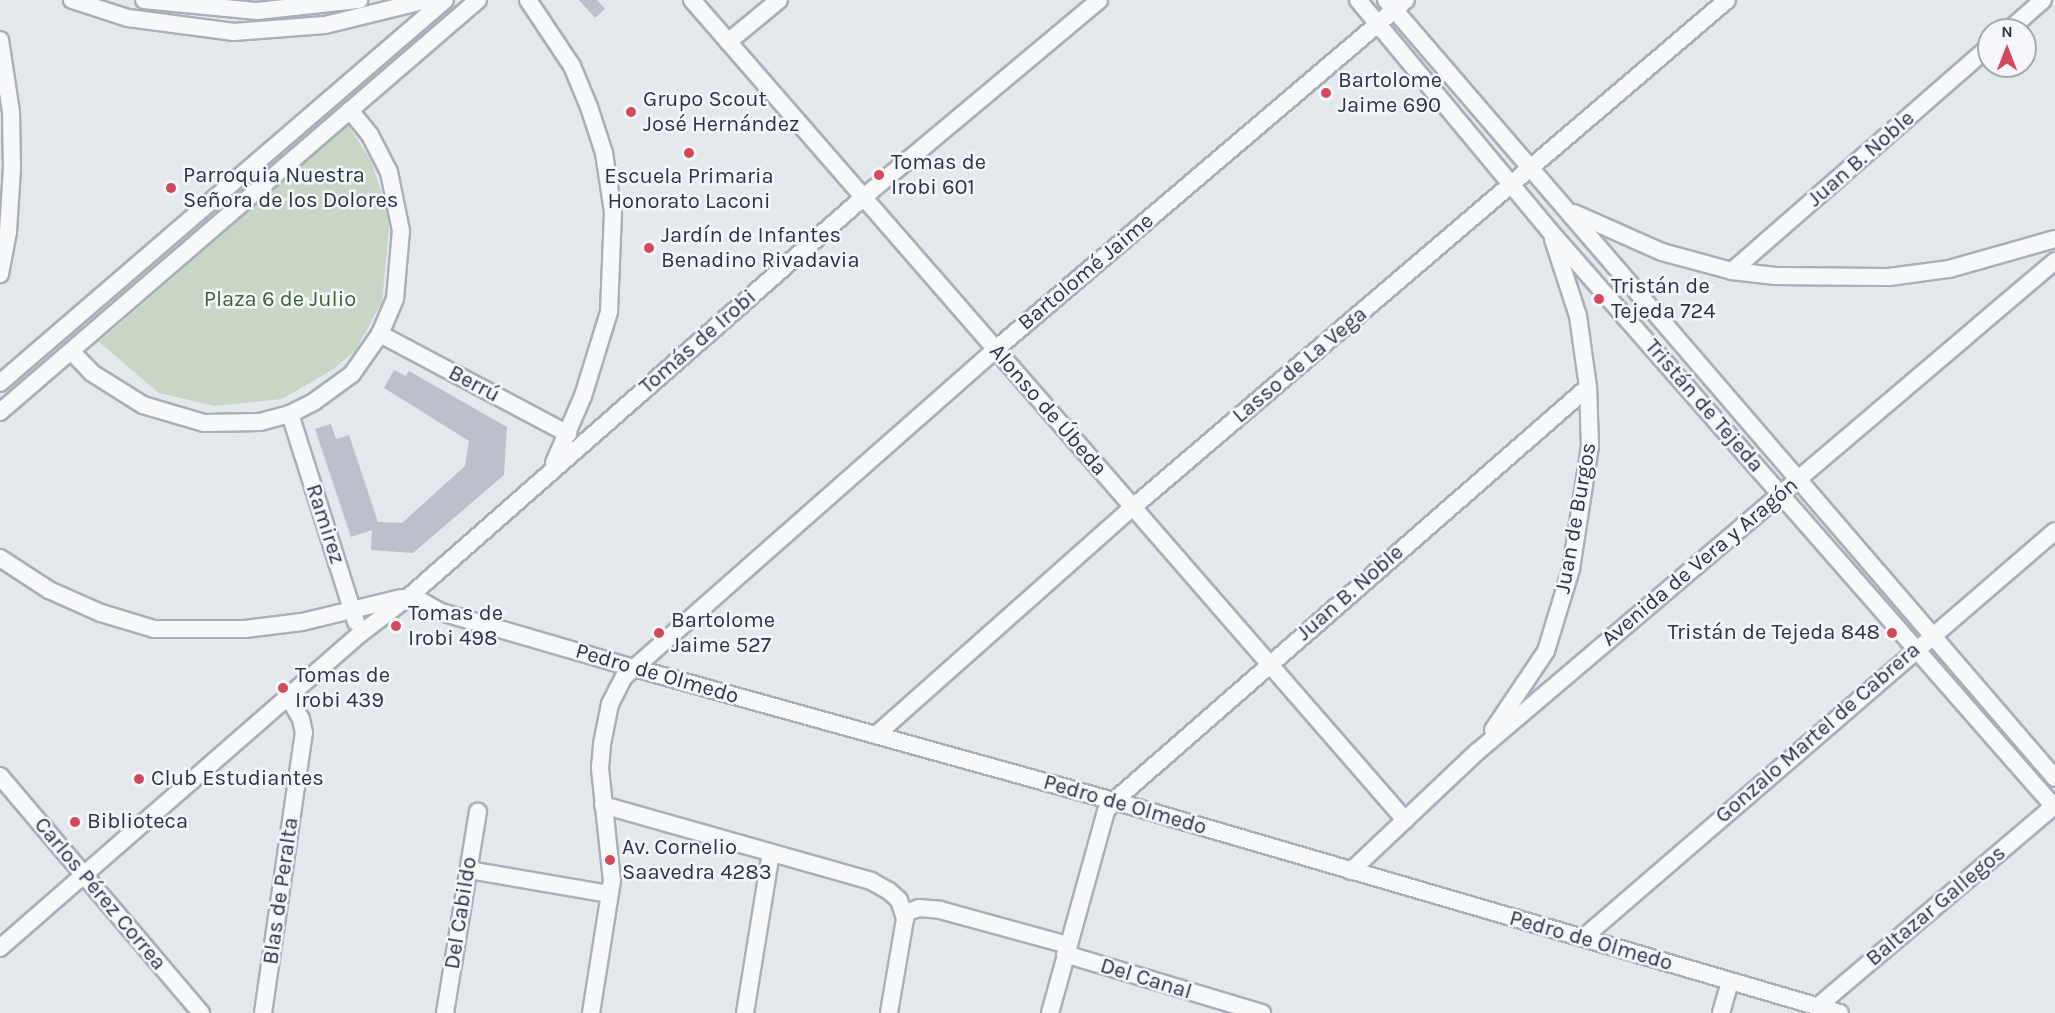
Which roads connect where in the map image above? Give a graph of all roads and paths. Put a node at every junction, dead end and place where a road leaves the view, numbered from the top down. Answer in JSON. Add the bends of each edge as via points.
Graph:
{"nodes":[{"id":1,"x":72,"y":0,"type":"edge"},
{"id":2,"x":144,"y":0,"type":"edge"},
{"id":3,"x":359,"y":0,"type":"edge"},
{"id":4,"x":438,"y":0,"type":"edge"},
{"id":5,"x":478,"y":0,"type":"edge"},
{"id":6,"x":528,"y":0,"type":"edge"},
{"id":7,"x":692,"y":0,"type":"edge"},
{"id":8,"x":779,"y":0,"type":"edge"},
{"id":9,"x":1099,"y":0,"type":"edge"},
{"id":10,"x":1358,"y":0,"type":"edge"},
{"id":11,"x":1727,"y":0,"type":"edge"},
{"id":12,"x":2043,"y":0,"type":"edge"},
{"id":13,"x":1396,"y":3,"type":"edge"},
{"id":14,"x":2023,"y":18,"type":"edge"},
{"id":15,"x":1379,"y":24,"type":"junction"},
{"id":16,"x":0,"y":40,"type":"edge"},
{"id":17,"x":728,"y":42,"type":"junction"},
{"id":18,"x":1977,"y":57,"type":"edge"},
{"id":19,"x":350,"y":110,"type":"junction"},
{"id":20,"x":6,"y":115,"type":"edge"},
{"id":21,"x":1530,"y":168,"type":"junction"},
{"id":22,"x":1513,"y":184,"type":"junction"},
{"id":23,"x":865,"y":196,"type":"junction"},
{"id":24,"x":1566,"y":210,"type":"junction"},
{"id":25,"x":1549,"y":230,"type":"junction"},
{"id":26,"x":2055,"y":239,"type":"edge"},
{"id":27,"x":2055,"y":261,"type":"edge"},
{"id":28,"x":1732,"y":271,"type":"junction"},
{"id":29,"x":0,"y":274,"type":"edge"},
{"id":30,"x":380,"y":334,"type":"junction"},
{"id":31,"x":996,"y":349,"type":"junction"},
{"id":32,"x":71,"y":351,"type":"junction"},
{"id":33,"x":0,"y":383,"type":"edge"},
{"id":34,"x":1588,"y":387,"type":"junction"},
{"id":35,"x":0,"y":412,"type":"edge"},
{"id":36,"x":290,"y":414,"type":"junction"},
{"id":37,"x":568,"y":434,"type":"junction"},
{"id":38,"x":551,"y":469,"type":"junction"},
{"id":39,"x":1797,"y":480,"type":"junction"},
{"id":40,"x":1781,"y":492,"type":"junction"},
{"id":41,"x":1132,"y":508,"type":"junction"},
{"id":42,"x":2055,"y":531,"type":"edge"},
{"id":43,"x":0,"y":558,"type":"edge"},
{"id":44,"x":411,"y":595,"type":"junction"},
{"id":45,"x":352,"y":612,"type":"junction"},
{"id":46,"x":360,"y":634,"type":"junction"},
{"id":47,"x":1932,"y":635,"type":"junction"},
{"id":48,"x":1916,"y":648,"type":"junction"},
{"id":49,"x":1267,"y":665,"type":"junction"},
{"id":50,"x":634,"y":668,"type":"junction"},
{"id":51,"x":289,"y":698,"type":"junction"},
{"id":52,"x":876,"y":735,"type":"junction"},
{"id":53,"x":1477,"y":752,"type":"junction"},
{"id":54,"x":0,"y":776,"type":"edge"},
{"id":55,"x":2055,"y":778,"type":"edge"},
{"id":56,"x":1114,"y":801,"type":"junction"},
{"id":57,"x":603,"y":805,"type":"junction"},
{"id":58,"x":2055,"y":806,"type":"edge"},
{"id":59,"x":478,"y":812,"type":"dead end"},
{"id":60,"x":1405,"y":820,"type":"junction"},
{"id":61,"x":771,"y":852,"type":"junction"},
{"id":62,"x":468,"y":870,"type":"junction"},
{"id":63,"x":1351,"y":871,"type":"junction"},
{"id":64,"x":84,"y":875,"type":"junction"},
{"id":65,"x":609,"y":894,"type":"junction"},
{"id":66,"x":904,"y":913,"type":"junction"},
{"id":67,"x":1583,"y":938,"type":"junction"},
{"id":68,"x":0,"y":948,"type":"edge"},
{"id":69,"x":1066,"y":950,"type":"junction"},
{"id":70,"x":1730,"y":982,"type":"junction"},
{"id":71,"x":1817,"y":1007,"type":"junction"},
{"id":72,"x":1228,"y":1008,"type":"edge"},
{"id":73,"x":201,"y":1013,"type":"edge"},
{"id":74,"x":263,"y":1013,"type":"edge"},
{"id":75,"x":445,"y":1013,"type":"edge"},
{"id":76,"x":591,"y":1013,"type":"edge"},
{"id":77,"x":745,"y":1013,"type":"edge"},
{"id":78,"x":889,"y":1013,"type":"edge"},
{"id":79,"x":1050,"y":1013,"type":"edge"},
{"id":80,"x":1262,"y":1013,"type":"edge"},
{"id":81,"x":1721,"y":1013,"type":"edge"},
{"id":82,"x":1839,"y":1013,"type":"edge"}],
"edges":[{"from":1,"to":4,"type":"street","via":[[128,18],[234,32],[326,25]]},
{"from":2,"to":3,"type":"street","via":[[257,11]]},
{"from":4,"to":33,"type":"street"},
{"from":5,"to":19,"type":"street"},
{"from":6,"to":37,"type":"street","via":[[572,66],[589,107],[604,153],[613,212],[609,312]]},
{"from":7,"to":17,"type":"street","name":"Alonso de Úbeda"},
{"from":8,"to":17,"type":"street"},
{"from":9,"to":23,"type":"street","name":"Tomás de Irobi"},
{"from":10,"to":15,"type":"street","name":"Tristán de Tejeda"},
{"from":11,"to":21,"type":"street","name":"Lasso de La Vega"},
{"from":12,"to":14,"type":"street"},
{"from":13,"to":15,"type":"street","name":"Bartolomé Jaime"},
{"from":13,"to":21,"type":"street","name":"Tristán de Tejeda"},
{"from":15,"to":22,"type":"street","name":"Tristán de Tejeda"},
{"from":15,"to":31,"type":"street","name":"Bartolomé Jaime"},
{"from":16,"to":20,"type":"street"},
{"from":17,"to":23,"type":"street","name":"Alonso de Úbeda"},
{"from":18,"to":28,"type":"street","name":"Juan B. Noble"},
{"from":19,"to":30,"type":"street","via":[[381,154],[399,213],[398,281]]},
{"from":19,"to":32,"type":"street"},
{"from":20,"to":29,"type":"street","via":[[11,202]]},
{"from":21,"to":22,"type":"street","name":"Lasso de La Vega"},
{"from":21,"to":24,"type":"street","name":"Tristán de Tejeda"},
{"from":22,"to":25,"type":"street","name":"Tristán de Tejeda"},
{"from":22,"to":41,"type":"street","name":"Lasso de La Vega"},
{"from":23,"to":31,"type":"street","name":"Alonso de Úbeda"},
{"from":23,"to":38,"type":"street","name":"Tomás de Irobi"},
{"from":24,"to":28,"type":"street","via":[[1626,239]]},
{"from":24,"to":39,"type":"street","name":"Tristán de Tejeda"},
{"from":25,"to":34,"type":"street","name":"Juan de Burgos","via":[[1578,316]]},
{"from":25,"to":40,"type":"street","name":"Tristán de Tejeda"},
{"from":26,"to":28,"type":"street","via":[[1992,260],[1889,277],[1821,279]]},
{"from":27,"to":39,"type":"street","name":"Avenida de Vera y Aragón"},
{"from":30,"to":36,"type":"street","via":[[352,374]]},
{"from":30,"to":37,"type":"street","name":"Berrú"},
{"from":31,"to":41,"type":"street","name":"Alonso de Úbeda"},
{"from":31,"to":50,"type":"street","name":"Bartolomé Jaime"},
{"from":32,"to":35,"type":"street"},
{"from":32,"to":36,"type":"street","via":[[113,388],[169,416],[230,424]]},
{"from":34,"to":49,"type":"street","name":"Juan B. Noble"},
{"from":34,"to":53,"type":"street","name":"Juan de Burgos","via":[[1589,457],[1571,569],[1559,612],[1546,651],[1529,681]]},
{"from":36,"to":45,"type":"street","name":"Ramirez"},
{"from":37,"to":38,"type":"street"},
{"from":38,"to":44,"type":"street","name":"Tomás de Irobi"},
{"from":39,"to":40,"type":"street","name":"Avenida de Vera y Aragón"},
{"from":39,"to":47,"type":"street","name":"Tristán de Tejeda"},
{"from":40,"to":48,"type":"street","name":"Tristán de Tejeda"},
{"from":40,"to":53,"type":"street","name":"Avenida de Vera y Aragón"},
{"from":41,"to":49,"type":"street","name":"Alonso de Úbeda"},
{"from":41,"to":52,"type":"street","name":"Lasso de La Vega"},
{"from":42,"to":47,"type":"street","name":"Gonzalo Martel de Cabrera"},
{"from":43,"to":45,"type":"street","via":[[49,590],[101,614],[154,629],[245,629]]},
{"from":44,"to":45,"type":"street"},
{"from":44,"to":46,"type":"street","name":"Tomás de Irobi"},
{"from":44,"to":50,"type":"street","name":"Pedro de Olmedo","via":[[441,612]]},
{"from":45,"to":46,"type":"street","name":"Ramirez"},
{"from":46,"to":51,"type":"street","name":"Tomás de Irobi"},
{"from":47,"to":48,"type":"street","name":"Gonzalo Martel de Cabrera"},
{"from":47,"to":55,"type":"street","name":"Tristán de Tejeda"},
{"from":48,"to":58,"type":"street","name":"Tristán de Tejeda"},
{"from":48,"to":67,"type":"street","name":"Gonzalo Martel de Cabrera"},
{"from":49,"to":56,"type":"street","name":"Juan B. Noble"},
{"from":49,"to":60,"type":"street","name":"Alonso de Úbeda"},
{"from":50,"to":52,"type":"street","name":"Pedro de Olmedo"},
{"from":50,"to":57,"type":"street","name":"Bartolomé Jaime","via":[[609,706],[600,768]]},
{"from":51,"to":64,"type":"street"},
{"from":51,"to":74,"type":"street","name":"Blas de Peralta","via":[[302,719],[304,733]]},
{"from":52,"to":56,"type":"street","name":"Pedro de Olmedo"},
{"from":53,"to":60,"type":"street","name":"Avenida de Vera y Aragón"},
{"from":54,"to":64,"type":"street","name":"Carlos Pérez Correa"},
{"from":56,"to":63,"type":"street","name":"Pedro de Olmedo"},
{"from":56,"to":69,"type":"street","via":[[1106,811]]},
{"from":57,"to":61,"type":"street"},
{"from":57,"to":65,"type":"street","name":"Bartolomé Jaime"},
{"from":58,"to":71,"type":"street","name":"Baltazar Gallegos"},
{"from":59,"to":62,"type":"street","name":"Del Cabildo"},
{"from":60,"to":63,"type":"street","name":"Avenida de Vera y Aragón"},
{"from":61,"to":66,"type":"street","via":[[871,881],[899,900]]},
{"from":61,"to":77,"type":"street"},
{"from":62,"to":65,"type":"street"},
{"from":62,"to":75,"type":"street","name":"Del Cabildo"},
{"from":63,"to":67,"type":"street","name":"Pedro de Olmedo"},
{"from":64,"to":68,"type":"street"},
{"from":64,"to":73,"type":"street","name":"Carlos Pérez Correa"},
{"from":65,"to":76,"type":"street","name":"Bartolomé Jaime"},
{"from":66,"to":69,"type":"street","name":"Del Canal","via":[[919,908],[940,910]]},
{"from":66,"to":78,"type":"street"},
{"from":67,"to":70,"type":"street","name":"Pedro de Olmedo"},
{"from":69,"to":72,"type":"street","name":"Del Canal"},
{"from":69,"to":79,"type":"street"},
{"from":70,"to":71,"type":"street","name":"Pedro de Olmedo"},
{"from":70,"to":81,"type":"street"},
{"from":71,"to":82,"type":"street","name":"Pedro de Olmedo"},
{"from":72,"to":80,"type":"street","name":"Del Canal"}]}
